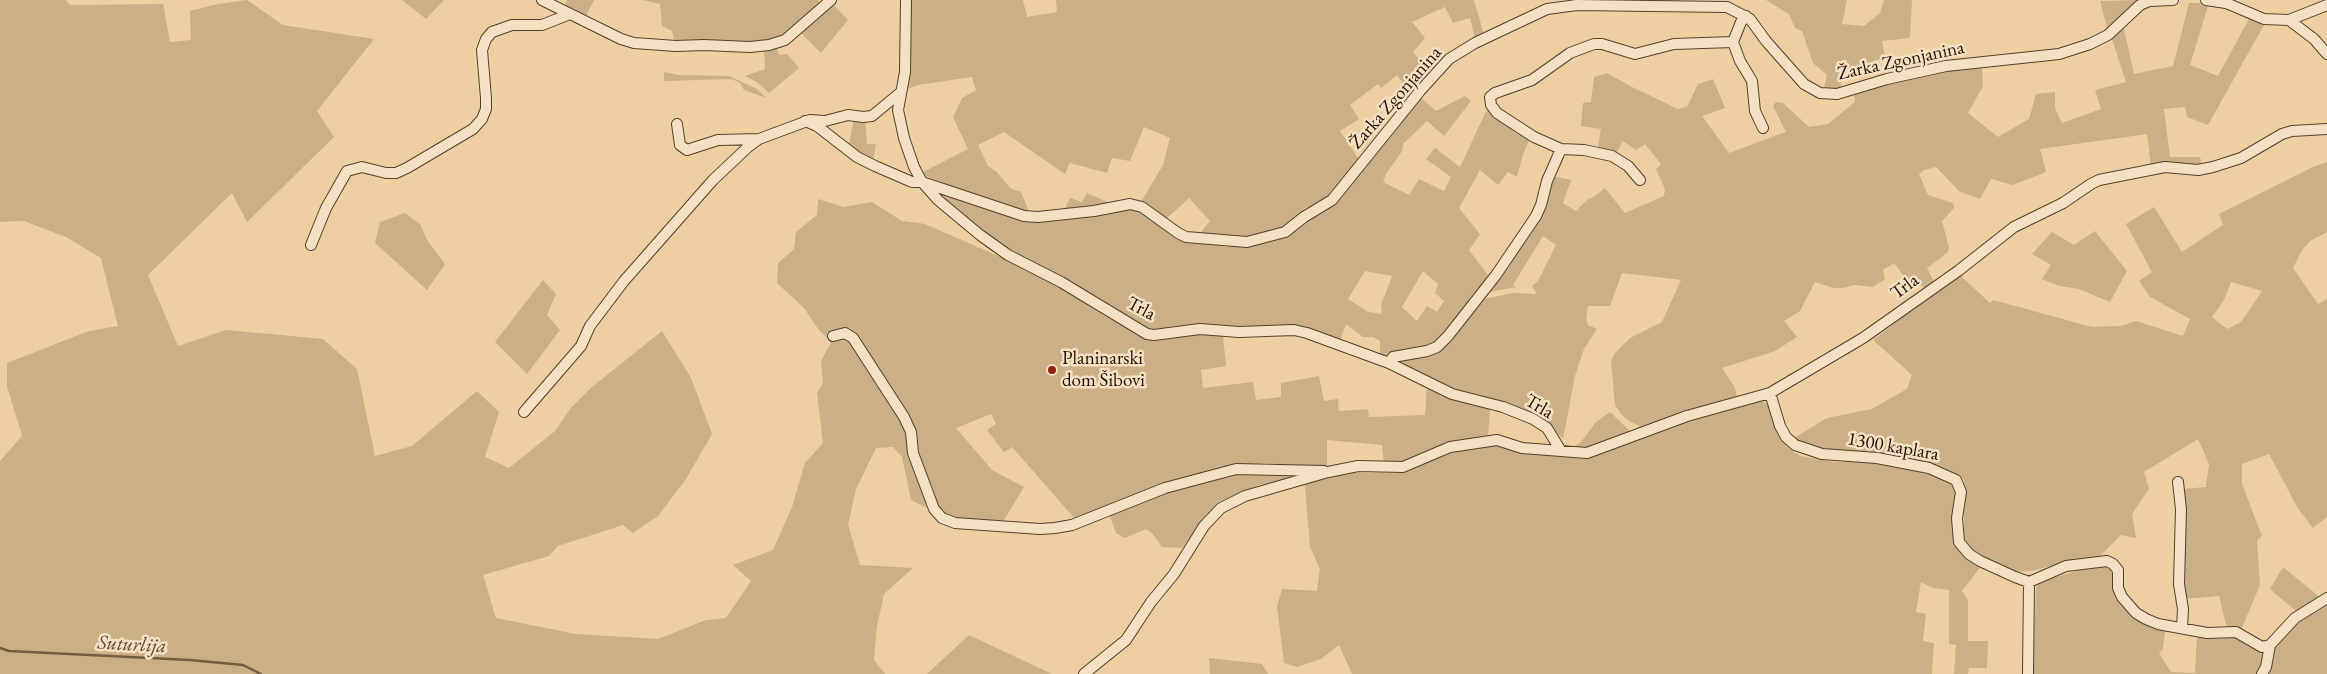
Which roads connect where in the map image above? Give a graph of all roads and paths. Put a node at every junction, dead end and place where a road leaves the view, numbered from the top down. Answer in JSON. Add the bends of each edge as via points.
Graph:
{"nodes":[{"id":1,"x":542,"y":0,"type":"edge"},
{"id":2,"x":831,"y":0,"type":"edge"},
{"id":3,"x":906,"y":0,"type":"edge"},
{"id":4,"x":1725,"y":0,"type":"edge"},
{"id":5,"x":2148,"y":0,"type":"edge"},
{"id":6,"x":2173,"y":0,"type":"edge"},
{"id":7,"x":2206,"y":0,"type":"edge"},
{"id":8,"x":2327,"y":5,"type":"edge"},
{"id":9,"x":1736,"y":10,"type":"junction"},
{"id":10,"x":570,"y":14,"type":"junction"},
{"id":11,"x":1746,"y":16,"type":"junction"},
{"id":12,"x":2289,"y":20,"type":"junction"},
{"id":13,"x":1733,"y":42,"type":"junction"},
{"id":14,"x":2327,"y":54,"type":"edge"},
{"id":15,"x":901,"y":92,"type":"junction"},
{"id":16,"x":805,"y":121,"type":"junction"},
{"id":17,"x":677,"y":124,"type":"dead end"},
{"id":18,"x":1763,"y":128,"type":"dead end"},
{"id":19,"x":2327,"y":128,"type":"edge"},
{"id":20,"x":759,"y":139,"type":"junction"},
{"id":21,"x":1561,"y":149,"type":"junction"},
{"id":22,"x":1640,"y":180,"type":"dead end"},
{"id":23,"x":922,"y":182,"type":"junction"},
{"id":24,"x":311,"y":246,"type":"dead end"},
{"id":25,"x":832,"y":336,"type":"dead end"},
{"id":26,"x":1389,"y":363,"type":"junction"},
{"id":27,"x":1770,"y":393,"type":"junction"},
{"id":28,"x":524,"y":412,"type":"dead end"},
{"id":29,"x":1561,"y":451,"type":"junction"},
{"id":30,"x":1328,"y":472,"type":"junction"},
{"id":31,"x":2178,"y":482,"type":"dead end"},
{"id":32,"x":2029,"y":582,"type":"junction"},
{"id":33,"x":2327,"y":598,"type":"edge"},
{"id":34,"x":2182,"y":628,"type":"junction"},
{"id":35,"x":2270,"y":645,"type":"junction"},
{"id":36,"x":1084,"y":674,"type":"edge"},
{"id":37,"x":2028,"y":674,"type":"edge"},
{"id":38,"x":2262,"y":674,"type":"edge"}],
"edges":[{"from":1,"to":10,"type":"street"},
{"from":2,"to":10,"type":"street","via":[[785,40],[750,47],[634,43]]},
{"from":3,"to":15,"type":"street","name":"Trla","via":[[907,43]]},
{"from":4,"to":9,"type":"street"},
{"from":5,"to":6,"type":"street","name":"Žarka Zgonjanina"},
{"from":5,"to":11,"type":"street","name":"Žarka Zgonjanina","via":[[2104,37],[2059,54],[1946,66],[1837,94],[1820,93],[1804,84]]},
{"from":7,"to":12,"type":"street","via":[[2226,2],[2264,19]]},
{"from":8,"to":12,"type":"street"},
{"from":9,"to":11,"type":"street","name":"Žarka Zgonjanina"},
{"from":9,"to":23,"type":"street","name":"Žarka Zgonjanina","via":[[1716,5],[1577,5],[1548,9],[1516,22],[1474,43],[1443,65],[1332,200],[1304,216],[1285,232],[1253,241],[1186,237],[1142,207],[1130,204],[1094,211],[1024,216]]},
{"from":10,"to":24,"type":"street","via":[[542,25],[512,25],[492,32],[482,50],[486,98],[482,119],[473,129],[396,173],[362,167],[347,172],[326,208]]},
{"from":11,"to":13,"type":"street"},
{"from":12,"to":14,"type":"street","via":[[2320,44]]},
{"from":13,"to":18,"type":"street","via":[[1752,81],[1755,111]]},
{"from":13,"to":21,"type":"street","via":[[1674,44],[1635,54],[1594,44],[1570,53],[1532,80],[1490,97],[1493,108],[1514,126]]},
{"from":15,"to":16,"type":"street","via":[[872,116]]},
{"from":15,"to":23,"type":"street","name":"Trla","via":[[898,110],[904,138]]},
{"from":16,"to":20,"type":"street"},
{"from":16,"to":23,"type":"street","name":"Žarka Zgonjanina","via":[[822,129],[866,162],[912,182]]},
{"from":17,"to":20,"type":"street","via":[[680,145],[687,150],[718,140]]},
{"from":19,"to":27,"type":"street","name":"Trla","via":[[2287,133],[2240,158],[2213,167],[2198,170],[2165,167],[2091,184],[2063,204],[2014,228],[1862,338]]},
{"from":20,"to":28,"type":"street","via":[[713,180],[624,281],[590,326],[581,346]]},
{"from":21,"to":22,"type":"street","via":[[1612,156],[1628,166]]},
{"from":21,"to":26,"type":"street","via":[[1536,216],[1496,275],[1448,336],[1437,347],[1393,357]]},
{"from":23,"to":26,"type":"street","name":"Trla","via":[[954,215],[1008,255],[1061,282],[1147,334],[1189,329],[1239,332],[1294,330]]},
{"from":25,"to":30,"type":"street","via":[[845,333],[854,338],[904,417],[911,432],[913,453],[934,509],[942,518],[955,523],[1055,528],[1072,525],[1165,488],[1236,469]]},
{"from":26,"to":29,"type":"street","name":"Trla","via":[[1452,394],[1503,407],[1533,419],[1547,428]]},
{"from":27,"to":29,"type":"street","name":"Trla","via":[[1687,416],[1587,453]]},
{"from":27,"to":32,"type":"street","name":"1300 kaplara","via":[[1780,426],[1795,445],[1822,454],[1877,458],[1929,468],[1956,480],[1961,492],[1957,536],[1963,547],[1987,564]]},
{"from":29,"to":30,"type":"street","via":[[1522,448],[1497,440],[1450,447],[1403,467],[1358,466]]},
{"from":30,"to":36,"type":"street","via":[[1245,496],[1220,508],[1204,526],[1126,640]]},
{"from":31,"to":34,"type":"street"},
{"from":32,"to":34,"type":"street","via":[[2066,566],[2107,561],[2116,566],[2120,593],[2136,613],[2158,624]]},
{"from":32,"to":37,"type":"street"},
{"from":33,"to":35,"type":"street","via":[[2295,618]]},
{"from":34,"to":35,"type":"street","via":[[2215,634],[2236,632],[2262,647]]},
{"from":35,"to":38,"type":"street"}]}
